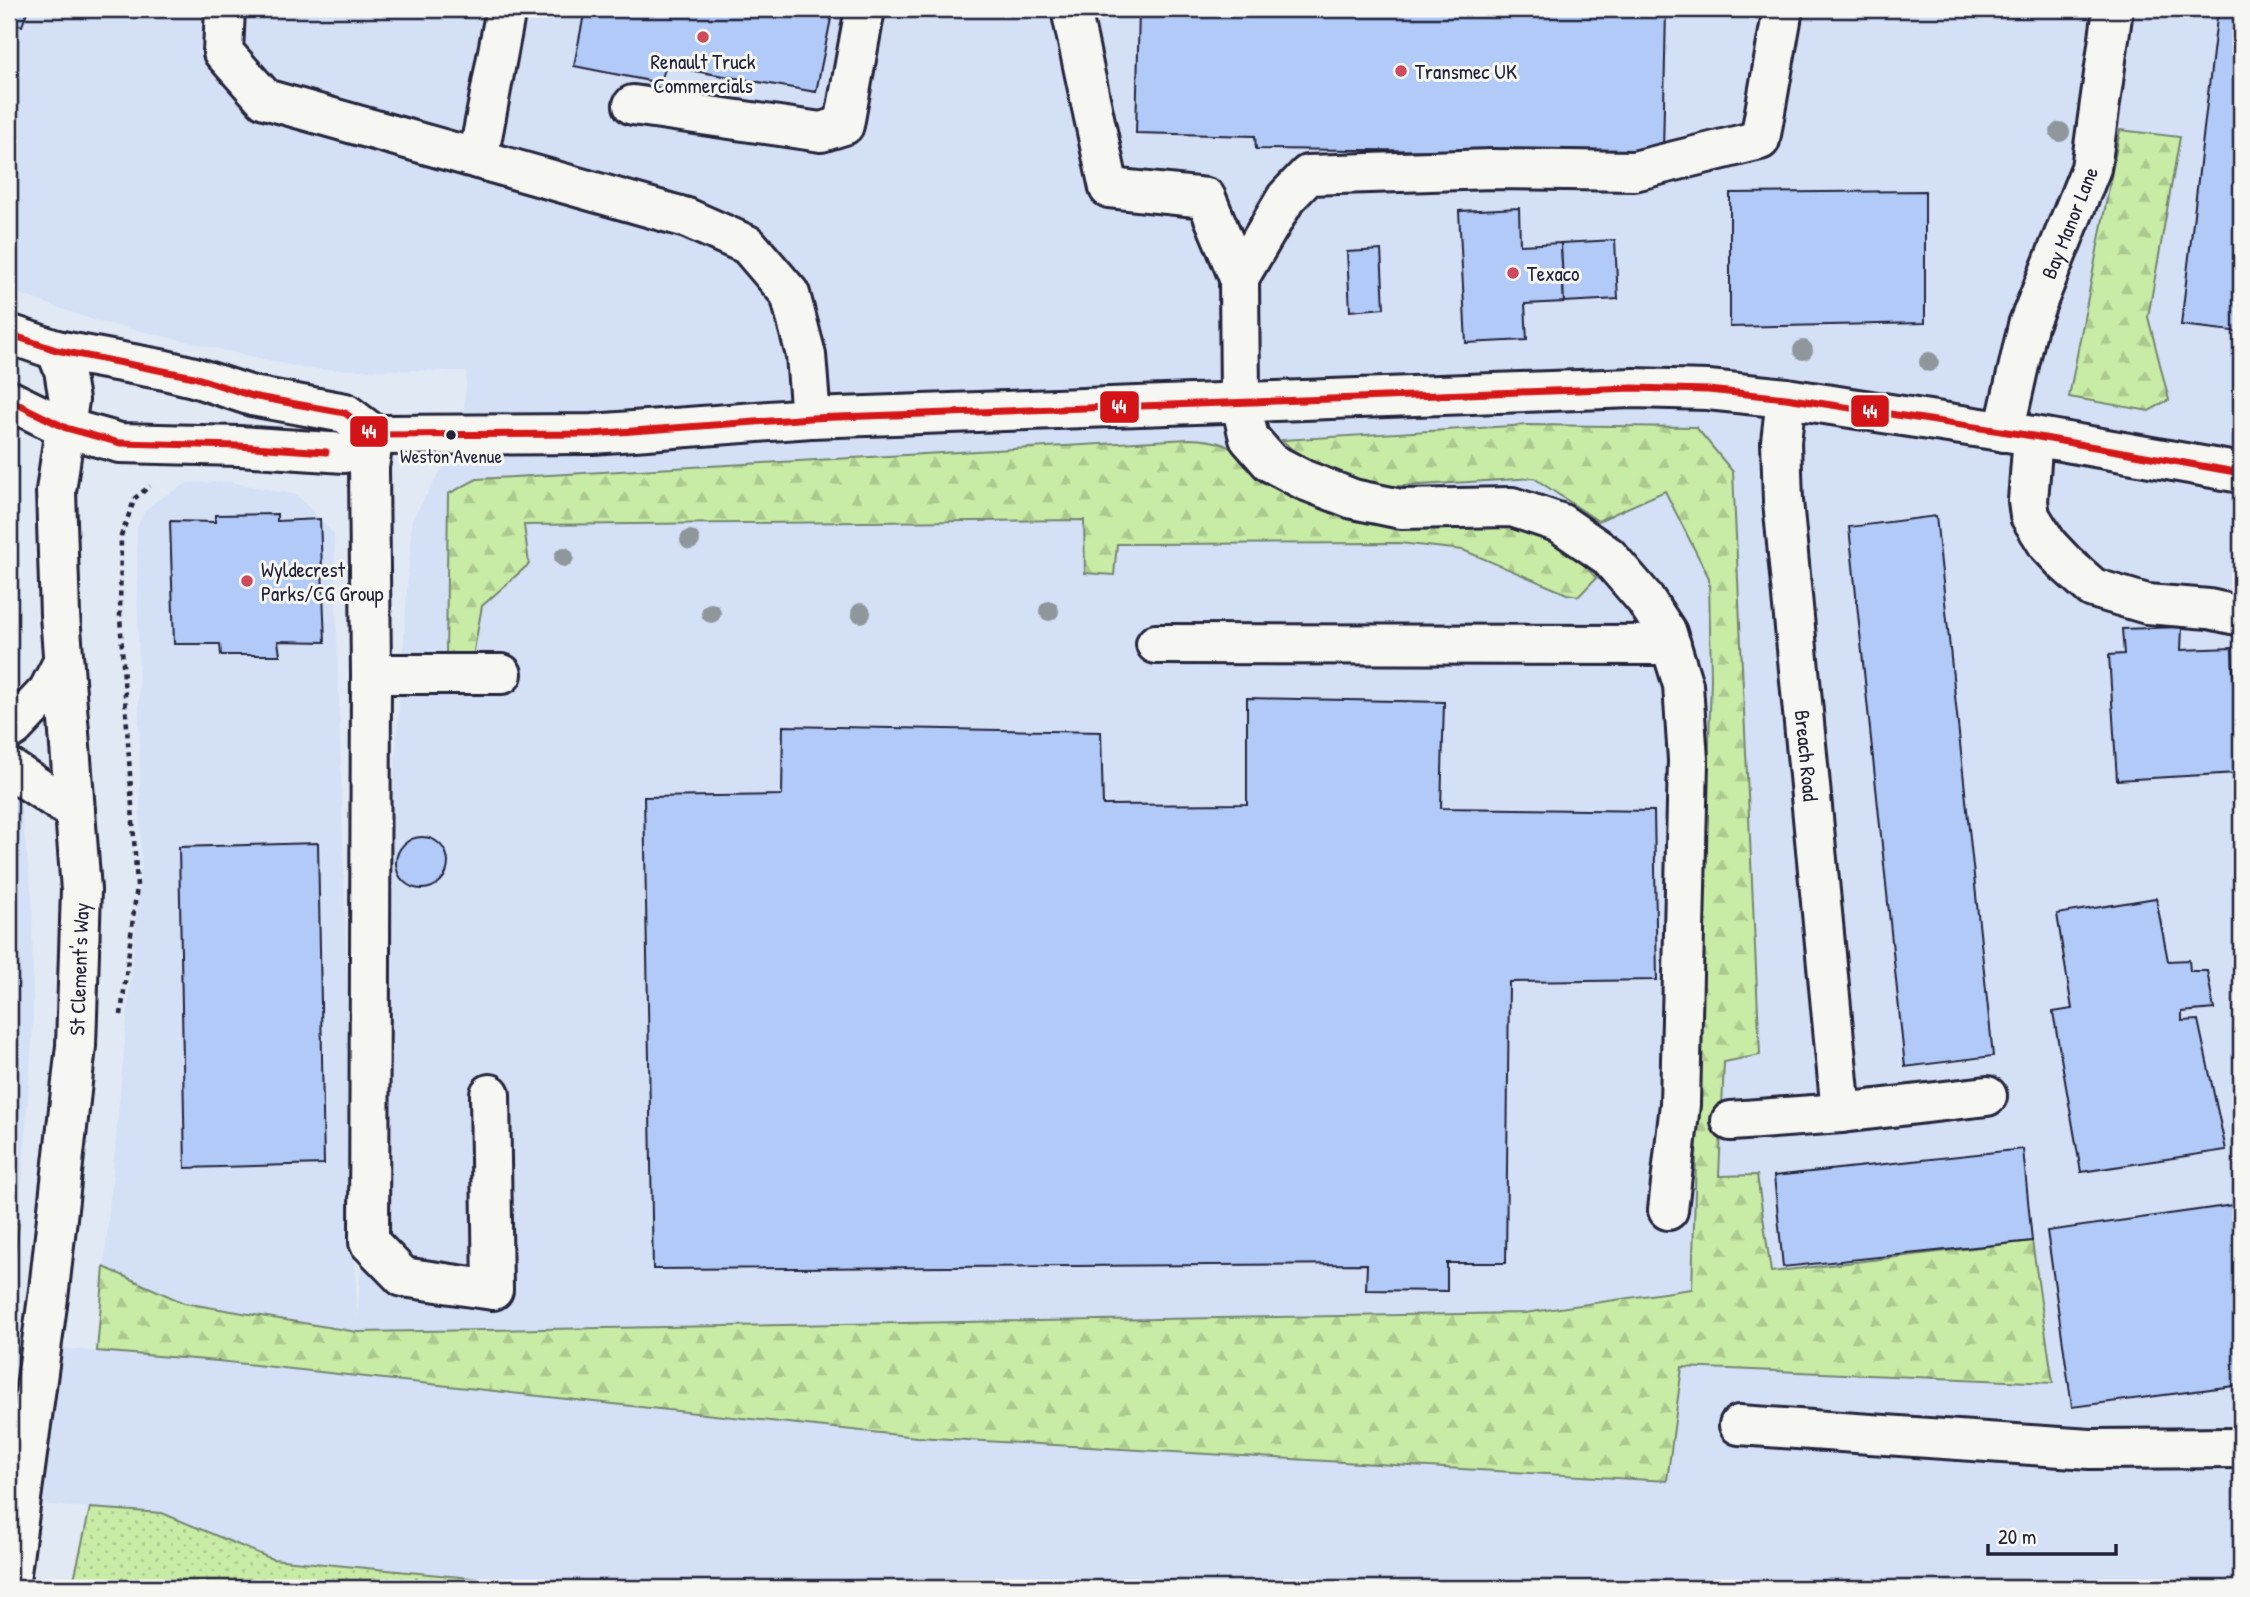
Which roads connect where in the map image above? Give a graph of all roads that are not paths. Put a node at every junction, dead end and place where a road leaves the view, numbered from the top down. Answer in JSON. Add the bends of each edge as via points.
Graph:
{"nodes":[{"id":1,"x":225,"y":9,"type":"edge"},
{"id":2,"x":506,"y":9,"type":"edge"},
{"id":3,"x":865,"y":9,"type":"edge"},
{"id":4,"x":1071,"y":9,"type":"edge"},
{"id":5,"x":1783,"y":9,"type":"edge"},
{"id":6,"x":2113,"y":9,"type":"edge"},
{"id":7,"x":633,"y":105,"type":"dead end"},
{"id":8,"x":478,"y":159,"type":"junction"},
{"id":9,"x":1239,"y":278,"type":"junction"},
{"id":10,"x":9,"y":334,"type":"edge"},
{"id":11,"x":56,"y":350,"type":"junction"},
{"id":12,"x":1786,"y":398,"type":"junction"},
{"id":13,"x":9,"y":400,"type":"edge"},
{"id":14,"x":1240,"y":400,"type":"junction"},
{"id":15,"x":811,"y":418,"type":"junction"},
{"id":16,"x":66,"y":428,"type":"junction"},
{"id":17,"x":2018,"y":434,"type":"junction"},
{"id":18,"x":374,"y":435,"type":"junction"},
{"id":19,"x":2241,"y":473,"type":"edge"},
{"id":20,"x":2241,"y":616,"type":"edge"},
{"id":21,"x":1156,"y":644,"type":"dead end"},
{"id":22,"x":1671,"y":645,"type":"junction"},
{"id":23,"x":63,"y":662,"type":"junction"},
{"id":24,"x":371,"y":674,"type":"junction"},
{"id":25,"x":502,"y":674,"type":"dead end"},
{"id":26,"x":9,"y":730,"type":"edge"},
{"id":27,"x":9,"y":768,"type":"edge"},
{"id":28,"x":75,"y":812,"type":"junction"},
{"id":29,"x":491,"y":1094,"type":"dead end"},
{"id":30,"x":1987,"y":1096,"type":"dead end"},
{"id":31,"x":1841,"y":1113,"type":"junction"},
{"id":32,"x":1731,"y":1121,"type":"dead end"},
{"id":33,"x":1668,"y":1210,"type":"dead end"},
{"id":34,"x":1739,"y":1425,"type":"dead end"},
{"id":35,"x":2241,"y":1448,"type":"edge"},
{"id":36,"x":10,"y":1583,"type":"edge"}],
"edges":[{"from":1,"to":8,"type":"street","via":[[223,52],[265,99]]},
{"from":2,"to":8,"type":"street"},
{"from":3,"to":7,"type":"street","via":[[844,125],[821,132]]},
{"from":4,"to":9,"type":"street","via":[[1109,188],[1206,198]]},
{"from":5,"to":9,"type":"street","via":[[1760,140],[1634,170],[1492,169],[1308,176],[1286,198]]},
{"from":6,"to":17,"type":"street","name":"Bay Manor Lane","via":[[2091,168],[2028,325]]},
{"from":8,"to":15,"type":"street","via":[[687,218],[748,244],[790,294],[806,355]]},
{"from":9,"to":14,"type":"street"},
{"from":10,"to":11,"type":"street"},
{"from":11,"to":16,"type":"street","name":"St Clement's Way","via":[[69,400]]},
{"from":11,"to":18,"type":"street","via":[[165,370],[252,396],[345,413]]},
{"from":12,"to":14,"type":"street","via":[[1633,388]]},
{"from":12,"to":17,"type":"street"},
{"from":12,"to":31,"type":"street","name":"Breach Road","via":[[1781,442],[1783,501]]},
{"from":13,"to":16,"type":"street"},
{"from":14,"to":15,"type":"street"},
{"from":14,"to":22,"type":"street","via":[[1249,438],[1270,462],[1353,499],[1401,509],[1512,507],[1560,523],[1608,556],[1645,599]]},
{"from":15,"to":18,"type":"street","via":[[592,434]]},
{"from":16,"to":18,"type":"street","via":[[120,443],[345,453]]},
{"from":16,"to":23,"type":"street","name":"St Clement's Way","via":[[56,491]]},
{"from":17,"to":19,"type":"street"},
{"from":17,"to":20,"type":"street","name":"Bay Manor Lane","via":[[2030,516],[2048,545],[2093,588],[2147,604]]},
{"from":18,"to":24,"type":"street","via":[[369,467]]},
{"from":21,"to":22,"type":"street"},
{"from":22,"to":33,"type":"street","via":[[1683,685],[1688,760],[1679,1104]]},
{"from":23,"to":26,"type":"street","via":[[48,691]]},
{"from":23,"to":28,"type":"street","name":"St Clement's Way"},
{"from":24,"to":25,"type":"street"},
{"from":24,"to":29,"type":"street","via":[[369,1242],[403,1277],[493,1290]]},
{"from":27,"to":28,"type":"street"},
{"from":28,"to":36,"type":"street","name":"St Clement's Way","via":[[81,890],[76,1046]]},
{"from":30,"to":31,"type":"street"},
{"from":31,"to":32,"type":"street"},
{"from":34,"to":35,"type":"street","via":[[2090,1449]]}]}
